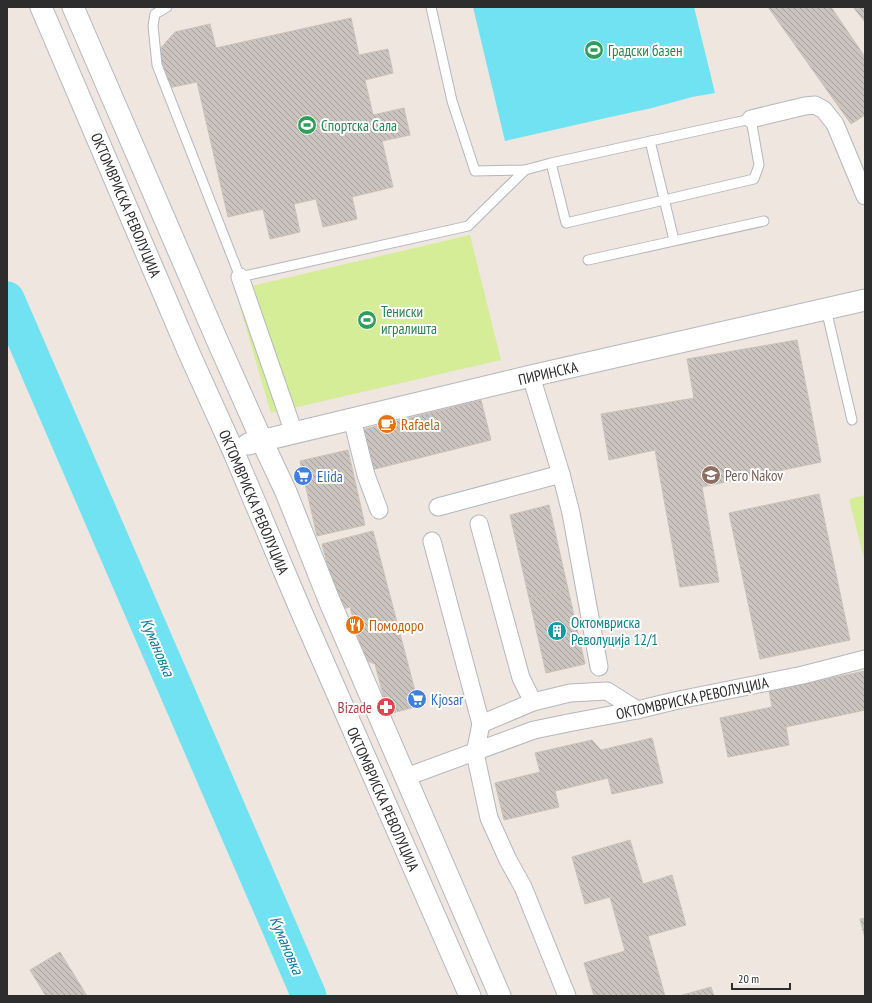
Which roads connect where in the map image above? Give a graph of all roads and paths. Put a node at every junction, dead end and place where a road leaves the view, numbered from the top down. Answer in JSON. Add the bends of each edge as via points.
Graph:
{"nodes":[{"id":1,"x":41,"y":7,"type":"edge"},
{"id":2,"x":73,"y":7,"type":"edge"},
{"id":3,"x":167,"y":7,"type":"edge"},
{"id":4,"x":431,"y":7,"type":"edge"},
{"id":5,"x":751,"y":119,"type":"junction"},
{"id":6,"x":650,"y":141,"type":"junction"},
{"id":7,"x":551,"y":163,"type":"junction"},
{"id":8,"x":525,"y":170,"type":"junction"},
{"id":9,"x":865,"y":196,"type":"edge"},
{"id":10,"x":664,"y":200,"type":"junction"},
{"id":11,"x":764,"y":221,"type":"dead end"},
{"id":12,"x":674,"y":240,"type":"junction"},
{"id":13,"x":588,"y":260,"type":"dead end"},
{"id":14,"x":240,"y":277,"type":"junction"},
{"id":15,"x":865,"y":300,"type":"edge"},
{"id":16,"x":826,"y":309,"type":"junction"},
{"id":17,"x":531,"y":376,"type":"junction"},
{"id":18,"x":352,"y":419,"type":"junction"},
{"id":19,"x":852,"y":420,"type":"dead end"},
{"id":20,"x":294,"y":432,"type":"junction"},
{"id":21,"x":262,"y":441,"type":"junction"},
{"id":22,"x":232,"y":448,"type":"junction"},
{"id":23,"x":561,"y":474,"type":"junction"},
{"id":24,"x":438,"y":507,"type":"dead end"},
{"id":25,"x":379,"y":510,"type":"dead end"},
{"id":26,"x":479,"y":524,"type":"dead end"},
{"id":27,"x":432,"y":541,"type":"dead end"},
{"id":28,"x":865,"y":659,"type":"edge"},
{"id":29,"x":599,"y":667,"type":"dead end"},
{"id":30,"x":533,"y":702,"type":"junction"},
{"id":31,"x":637,"y":710,"type":"junction"},
{"id":32,"x":481,"y":724,"type":"junction"},
{"id":33,"x":475,"y":753,"type":"junction"},
{"id":34,"x":406,"y":777,"type":"junction"},
{"id":35,"x":470,"y":996,"type":"edge"},
{"id":36,"x":500,"y":996,"type":"edge"},
{"id":37,"x":567,"y":996,"type":"edge"}],
"edges":[{"from":1,"to":22,"type":"street","name":"ОКТОМВРИСКА РЕВОЛУЦИЈА"},
{"from":2,"to":21,"type":"street","name":"ОКТОМВРИСКА РЕВОЛУЦИЈА"},
{"from":3,"to":14,"type":"lane","via":[[155,14],[153,26],[157,65]]},
{"from":4,"to":8,"type":"lane","via":[[452,101],[475,171]]},
{"from":5,"to":6,"type":"lane"},
{"from":5,"to":9,"type":"street","via":[[805,106],[815,105],[824,110],[835,124]]},
{"from":5,"to":10,"type":"lane","via":[[759,165],[754,179]]},
{"from":6,"to":7,"type":"lane"},
{"from":6,"to":10,"type":"lane"},
{"from":7,"to":8,"type":"lane"},
{"from":7,"to":10,"type":"lane","via":[[566,223]]},
{"from":8,"to":14,"type":"lane","via":[[468,226]]},
{"from":10,"to":12,"type":"lane"},
{"from":11,"to":12,"type":"lane"},
{"from":12,"to":13,"type":"lane"},
{"from":14,"to":20,"type":"street"},
{"from":15,"to":16,"type":"street","name":"ПИРИНСКА"},
{"from":16,"to":17,"type":"street","name":"ПИРИНСКА"},
{"from":16,"to":19,"type":"lane"},
{"from":17,"to":18,"type":"street","name":"ПИРИНСКА"},
{"from":17,"to":23,"type":"street"},
{"from":18,"to":20,"type":"street","name":"ПИРИНСКА"},
{"from":18,"to":25,"type":"street","via":[[366,475]]},
{"from":20,"to":21,"type":"street","name":"ПИРИНСКА"},
{"from":21,"to":22,"type":"street","name":"ПИРИНСКА"},
{"from":21,"to":34,"type":"street","name":"ОКТОМВРИСКА РЕВОЛУЦИЈА"},
{"from":22,"to":35,"type":"street","name":"ОКТОМВРИСКА РЕВОЛУЦИЈА"},
{"from":23,"to":24,"type":"street"},
{"from":23,"to":29,"type":"street"},
{"from":26,"to":30,"type":"street","via":[[521,678]]},
{"from":27,"to":32,"type":"street"},
{"from":28,"to":31,"type":"street","name":"ОКТОМВРИСКА РЕВОЛУЦИЈА"},
{"from":30,"to":31,"type":"street","via":[[570,693],[607,691]]},
{"from":30,"to":32,"type":"street"},
{"from":31,"to":33,"type":"street","name":"ОКТОМВРИСКА РЕВОЛУЦИЈА","via":[[534,730]]},
{"from":32,"to":33,"type":"street"},
{"from":33,"to":34,"type":"street","name":"ОКТОМВРИСКА РЕВОЛУЦИЈА"},
{"from":33,"to":37,"type":"street","via":[[489,818],[523,887]]},
{"from":34,"to":36,"type":"street","name":"ОКТОМВРИСКА РЕВОЛУЦИЈА"}]}
